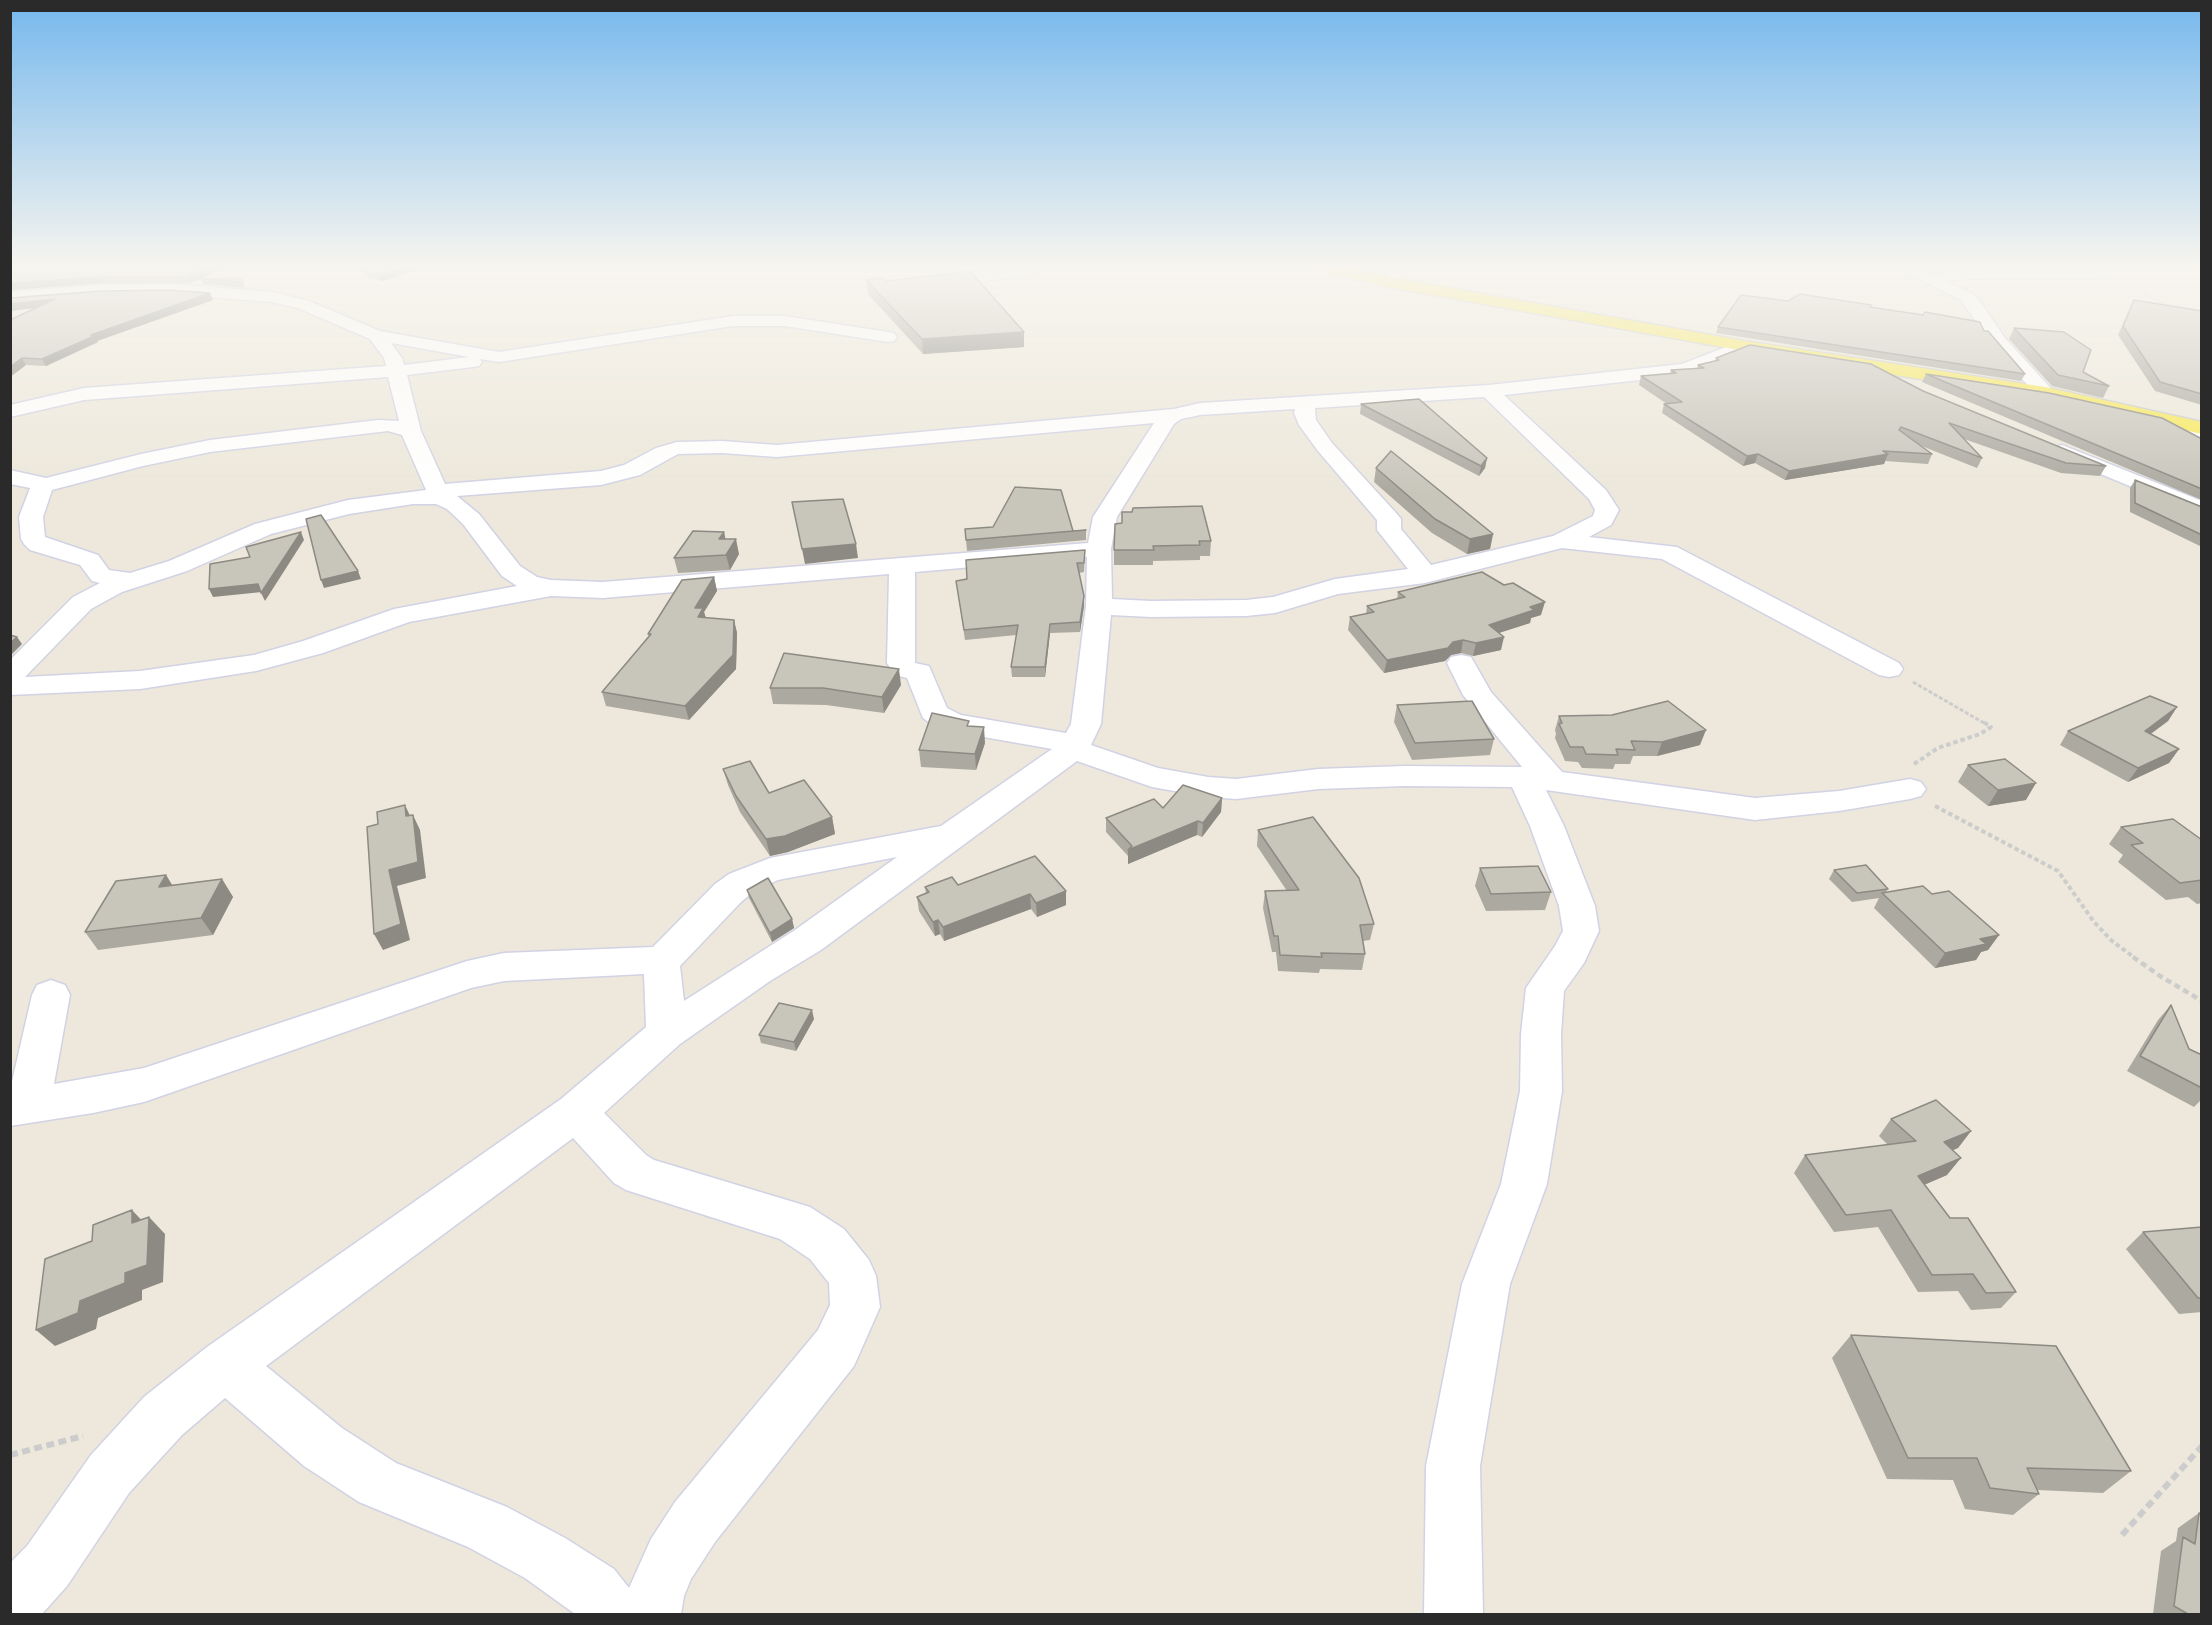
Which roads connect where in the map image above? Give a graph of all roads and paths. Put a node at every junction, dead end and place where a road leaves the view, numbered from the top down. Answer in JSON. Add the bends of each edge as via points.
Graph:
{"nodes":[{"id":1,"x":382,"y":342,"type":"edge"},
{"id":2,"x":418,"y":342,"type":"edge"},
{"id":3,"x":598,"y":342,"type":"edge"},
{"id":4,"x":1722,"y":342,"type":"edge"},
{"id":5,"x":1999,"y":342,"type":"edge"},
{"id":6,"x":1745,"y":346,"type":"junction"},
{"id":7,"x":499,"y":357,"type":"junction"},
{"id":8,"x":1876,"y":368,"type":"junction"},
{"id":9,"x":397,"y":371,"type":"junction"},
{"id":10,"x":1489,"y":391,"type":"junction"},
{"id":11,"x":2045,"y":393,"type":"junction"},
{"id":12,"x":1927,"y":394,"type":"edge"},
{"id":13,"x":1307,"y":401,"type":"junction"},
{"id":14,"x":10,"y":411,"type":"edge"},
{"id":15,"x":1174,"y":415,"type":"junction"},
{"id":16,"x":2175,"y":422,"type":"junction"},
{"id":17,"x":2202,"y":428,"type":"edge"},
{"id":18,"x":411,"y":431,"type":"junction"},
{"id":19,"x":2202,"y":439,"type":"edge"},
{"id":20,"x":2049,"y":446,"type":"edge"},
{"id":21,"x":10,"y":477,"type":"edge"},
{"id":22,"x":42,"y":486,"type":"junction"},
{"id":23,"x":440,"y":494,"type":"junction"},
{"id":24,"x":2202,"y":509,"type":"edge"},
{"id":25,"x":1562,"y":541,"type":"junction"},
{"id":26,"x":1099,"y":549,"type":"junction"},
{"id":27,"x":902,"y":567,"type":"junction"},
{"id":28,"x":1425,"y":575,"type":"junction"},
{"id":29,"x":131,"y":581,"type":"junction"},
{"id":30,"x":551,"y":588,"type":"junction"},
{"id":31,"x":1099,"y":606,"type":"junction"},
{"id":32,"x":1461,"y":663,"type":"dead end"},
{"id":33,"x":1889,"y":669,"type":"joint"},
{"id":34,"x":10,"y":673,"type":"edge"},
{"id":35,"x":10,"y":686,"type":"edge"},
{"id":36,"x":1075,"y":747,"type":"junction"},
{"id":37,"x":1537,"y":778,"type":"junction"},
{"id":38,"x":1910,"y":789,"type":"junction"},
{"id":39,"x":952,"y":834,"type":"junction"},
{"id":40,"x":660,"y":963,"type":"junction"},
{"id":41,"x":51,"y":995,"type":"dead end"},
{"id":42,"x":2202,"y":1001,"type":"edge"},
{"id":43,"x":666,"y":1033,"type":"junction"},
{"id":44,"x":20,"y":1106,"type":"edge"},
{"id":45,"x":576,"y":1112,"type":"junction"},
{"id":46,"x":225,"y":1365,"type":"junction"},
{"id":47,"x":2202,"y":1446,"type":"edge"},
{"id":48,"x":2122,"y":1535,"type":"dead end"},
{"id":49,"x":10,"y":1606,"type":"edge"},
{"id":50,"x":613,"y":1614,"type":"edge"},
{"id":51,"x":652,"y":1614,"type":"edge"},
{"id":52,"x":1454,"y":1614,"type":"edge"}],
"edges":[{"from":1,"to":9,"type":"street"},
{"from":2,"to":7,"type":"street"},
{"from":3,"to":7,"type":"street"},
{"from":4,"to":6,"type":"main road"},
{"from":5,"to":11,"type":"street"},
{"from":6,"to":8,"type":"main road"},
{"from":6,"to":10,"type":"street","via":[[1685,369]]},
{"from":7,"to":9,"type":"street"},
{"from":8,"to":11,"type":"main road"},
{"from":8,"to":12,"type":"street"},
{"from":9,"to":14,"type":"street","via":[[94,393]]},
{"from":9,"to":18,"type":"street"},
{"from":10,"to":13,"type":"street"},
{"from":10,"to":25,"type":"street","via":[[1598,495],[1607,510],[1603,520]]},
{"from":11,"to":16,"type":"main road"},
{"from":13,"to":15,"type":"street","via":[[1200,409]]},
{"from":13,"to":28,"type":"street","via":[[1306,421],[1389,519],[1389,530]]},
{"from":15,"to":23,"type":"street","via":[[777,451],[677,448],[632,470],[601,478]]},
{"from":15,"to":26,"type":"street","via":[[1166,420],[1105,517]]},
{"from":16,"to":17,"type":"main road"},
{"from":16,"to":19,"type":"street"},
{"from":18,"to":22,"type":"street","via":[[389,425],[210,446]]},
{"from":18,"to":23,"type":"street"},
{"from":20,"to":24,"type":"street"},
{"from":21,"to":22,"type":"street"},
{"from":22,"to":29,"type":"street","via":[[31,517],[33,539],[44,548],[89,560],[101,576]]},
{"from":23,"to":29,"type":"street","via":[[357,505],[263,529],[178,566]]},
{"from":23,"to":30,"type":"street","via":[[471,519],[511,571],[528,582]]},
{"from":25,"to":28,"type":"street"},
{"from":25,"to":33,"type":"street","via":[[1668,552]]},
{"from":26,"to":27,"type":"street"},
{"from":26,"to":31,"type":"street"},
{"from":27,"to":30,"type":"street","via":[[603,590]]},
{"from":27,"to":36,"type":"street","via":[[901,663],[905,669],[919,672],[934,712],[961,724]]},
{"from":28,"to":31,"type":"street","via":[[1335,587],[1275,605],[1246,608]]},
{"from":29,"to":34,"type":"street","via":[[82,603]]},
{"from":30,"to":35,"type":"street","via":[[403,615],[256,663],[140,680]]},
{"from":31,"to":36,"type":"street","via":[[1086,724]]},
{"from":32,"to":37,"type":"street","via":[[1478,695]]},
{"from":33,"to":38,"type":"path","via":[[1990,727],[1926,754],[1910,768],[1906,777]]},
{"from":36,"to":37,"type":"street","via":[[1152,777],[1236,789],[1372,777]]},
{"from":36,"to":39,"type":"street"},
{"from":37,"to":38,"type":"street","via":[[1755,809]]},
{"from":37,"to":52,"type":"street","via":[[1547,826],[1577,906],[1581,931],[1571,954],[1545,988],[1541,1091],[1524,1184],[1486,1284],[1453,1466]]},
{"from":38,"to":42,"type":"path","via":[[1944,813],[2058,871],[2094,922],[2112,940]]},
{"from":39,"to":40,"type":"street","via":[[770,870],[728,893]]},
{"from":39,"to":43,"type":"street","via":[[808,940]]},
{"from":40,"to":43,"type":"street"},
{"from":40,"to":44,"type":"street","via":[[648,960],[504,968],[467,975],[144,1085]]},
{"from":41,"to":44,"type":"street"},
{"from":43,"to":45,"type":"street"},
{"from":45,"to":46,"type":"street"},
{"from":45,"to":51,"type":"street","via":[[630,1170],[794,1222],[827,1244],[852,1276],[855,1307],[836,1348],[694,1522],[671,1559],[655,1596]]},
{"from":46,"to":49,"type":"street","via":[[163,1416],[110,1474],[47,1566]]},
{"from":46,"to":50,"type":"street","via":[[323,1447],[378,1483],[487,1527],[545,1558],[594,1590]]},
{"from":47,"to":48,"type":"path"}]}
